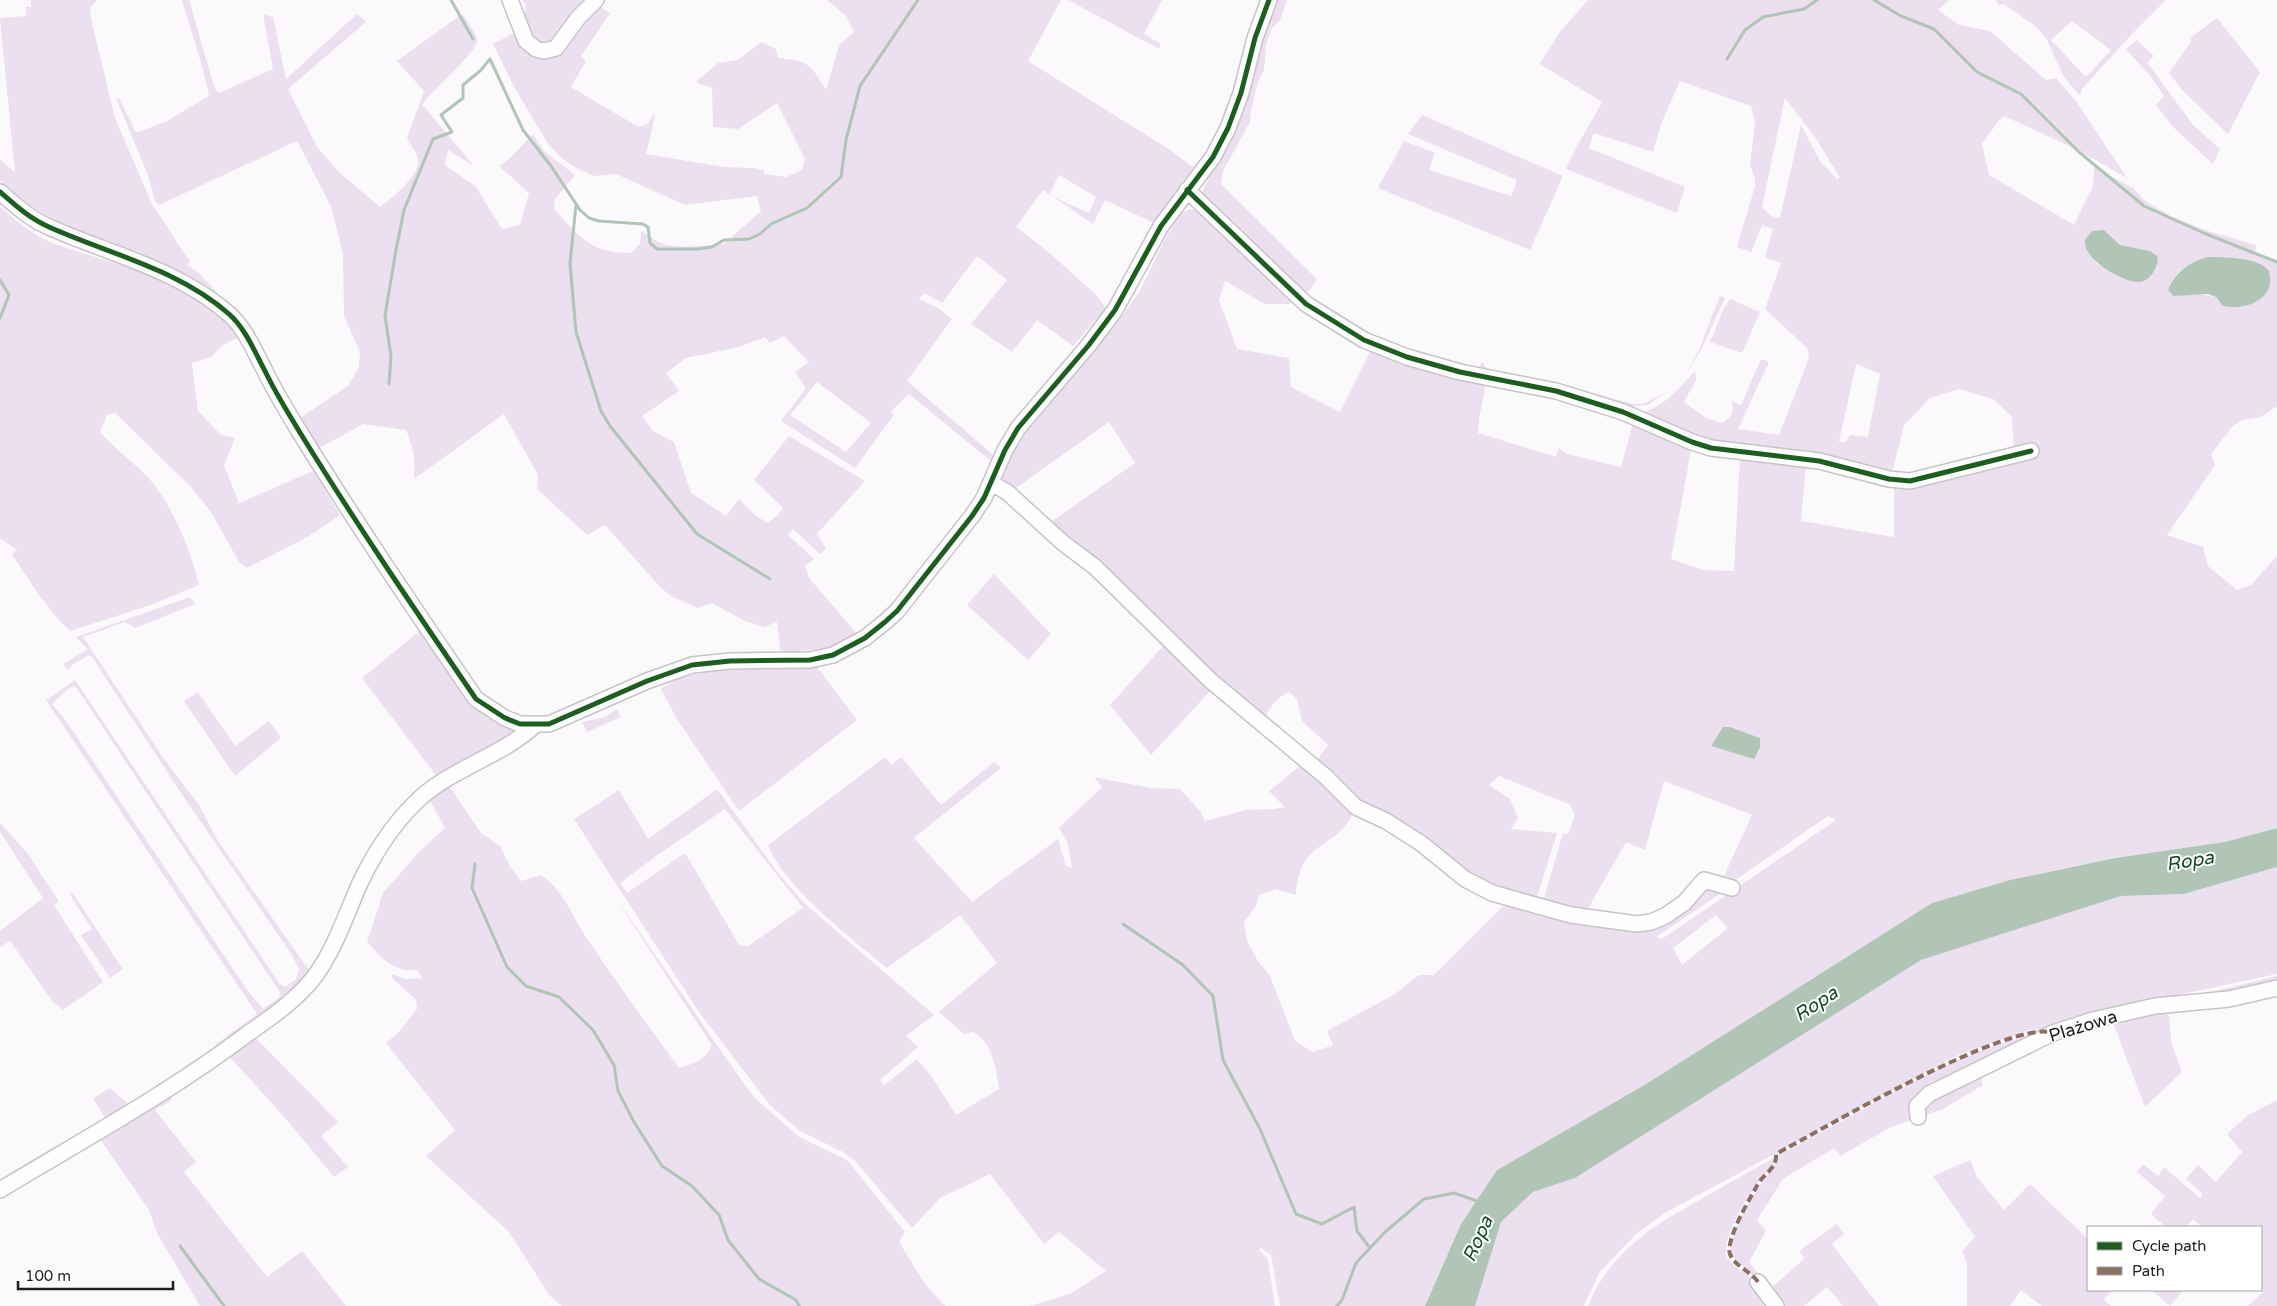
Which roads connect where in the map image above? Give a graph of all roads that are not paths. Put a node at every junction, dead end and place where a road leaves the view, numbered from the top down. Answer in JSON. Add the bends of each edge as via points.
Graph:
{"nodes":[{"id":1,"x":510,"y":0,"type":"edge"},
{"id":2,"x":596,"y":0,"type":"edge"},
{"id":3,"x":1268,"y":0,"type":"edge"},
{"id":4,"x":1188,"y":190,"type":"junction"},
{"id":5,"x":0,"y":192,"type":"edge"},
{"id":6,"x":2031,"y":451,"type":"dead end"},
{"id":7,"x":991,"y":483,"type":"junction"},
{"id":8,"x":534,"y":726,"type":"junction"},
{"id":9,"x":1732,"y":888,"type":"dead end"},
{"id":10,"x":2277,"y":988,"type":"edge"},
{"id":11,"x":1918,"y":1118,"type":"dead end"},
{"id":12,"x":0,"y":1190,"type":"edge"},
{"id":13,"x":1758,"y":1282,"type":"dead end"},
{"id":14,"x":1776,"y":1306,"type":"edge"}],
"edges":[{"from":1,"to":2,"type":"street","via":[[526,41],[544,52],[556,48]]},
{"from":3,"to":4,"type":"street","via":[[1242,93],[1228,128]]},
{"from":4,"to":6,"type":"street","via":[[1306,304],[1364,340],[1407,357],[1469,374],[1556,391],[1628,414],[1711,448],[1819,461],[1889,479],[1910,481]]},
{"from":4,"to":7,"type":"street","via":[[1161,226],[1115,310],[1018,428],[1004,450]]},
{"from":5,"to":8,"type":"street","via":[[20,210],[48,227],[118,252],[170,276],[201,293],[233,318],[348,511],[476,699],[505,718]]},
{"from":7,"to":8,"type":"street","via":[[972,516],[896,611],[865,638],[832,655],[810,660],[692,665],[549,724]]},
{"from":7,"to":9,"type":"street","via":[[1009,494],[1095,567],[1211,681],[1326,777],[1356,807],[1422,844],[1465,879],[1492,892],[1571,915],[1637,924],[1665,916],[1684,903],[1704,880]]},
{"from":8,"to":12,"type":"street","via":[[502,750],[423,795],[413,805],[382,845],[362,880],[332,950],[298,994],[222,1054]]},
{"from":10,"to":11,"type":"street","name":"Plażowa","via":[[2230,999],[2155,1006],[2053,1033],[1929,1094],[1917,1106]]},
{"from":13,"to":14,"type":"street"}]}
